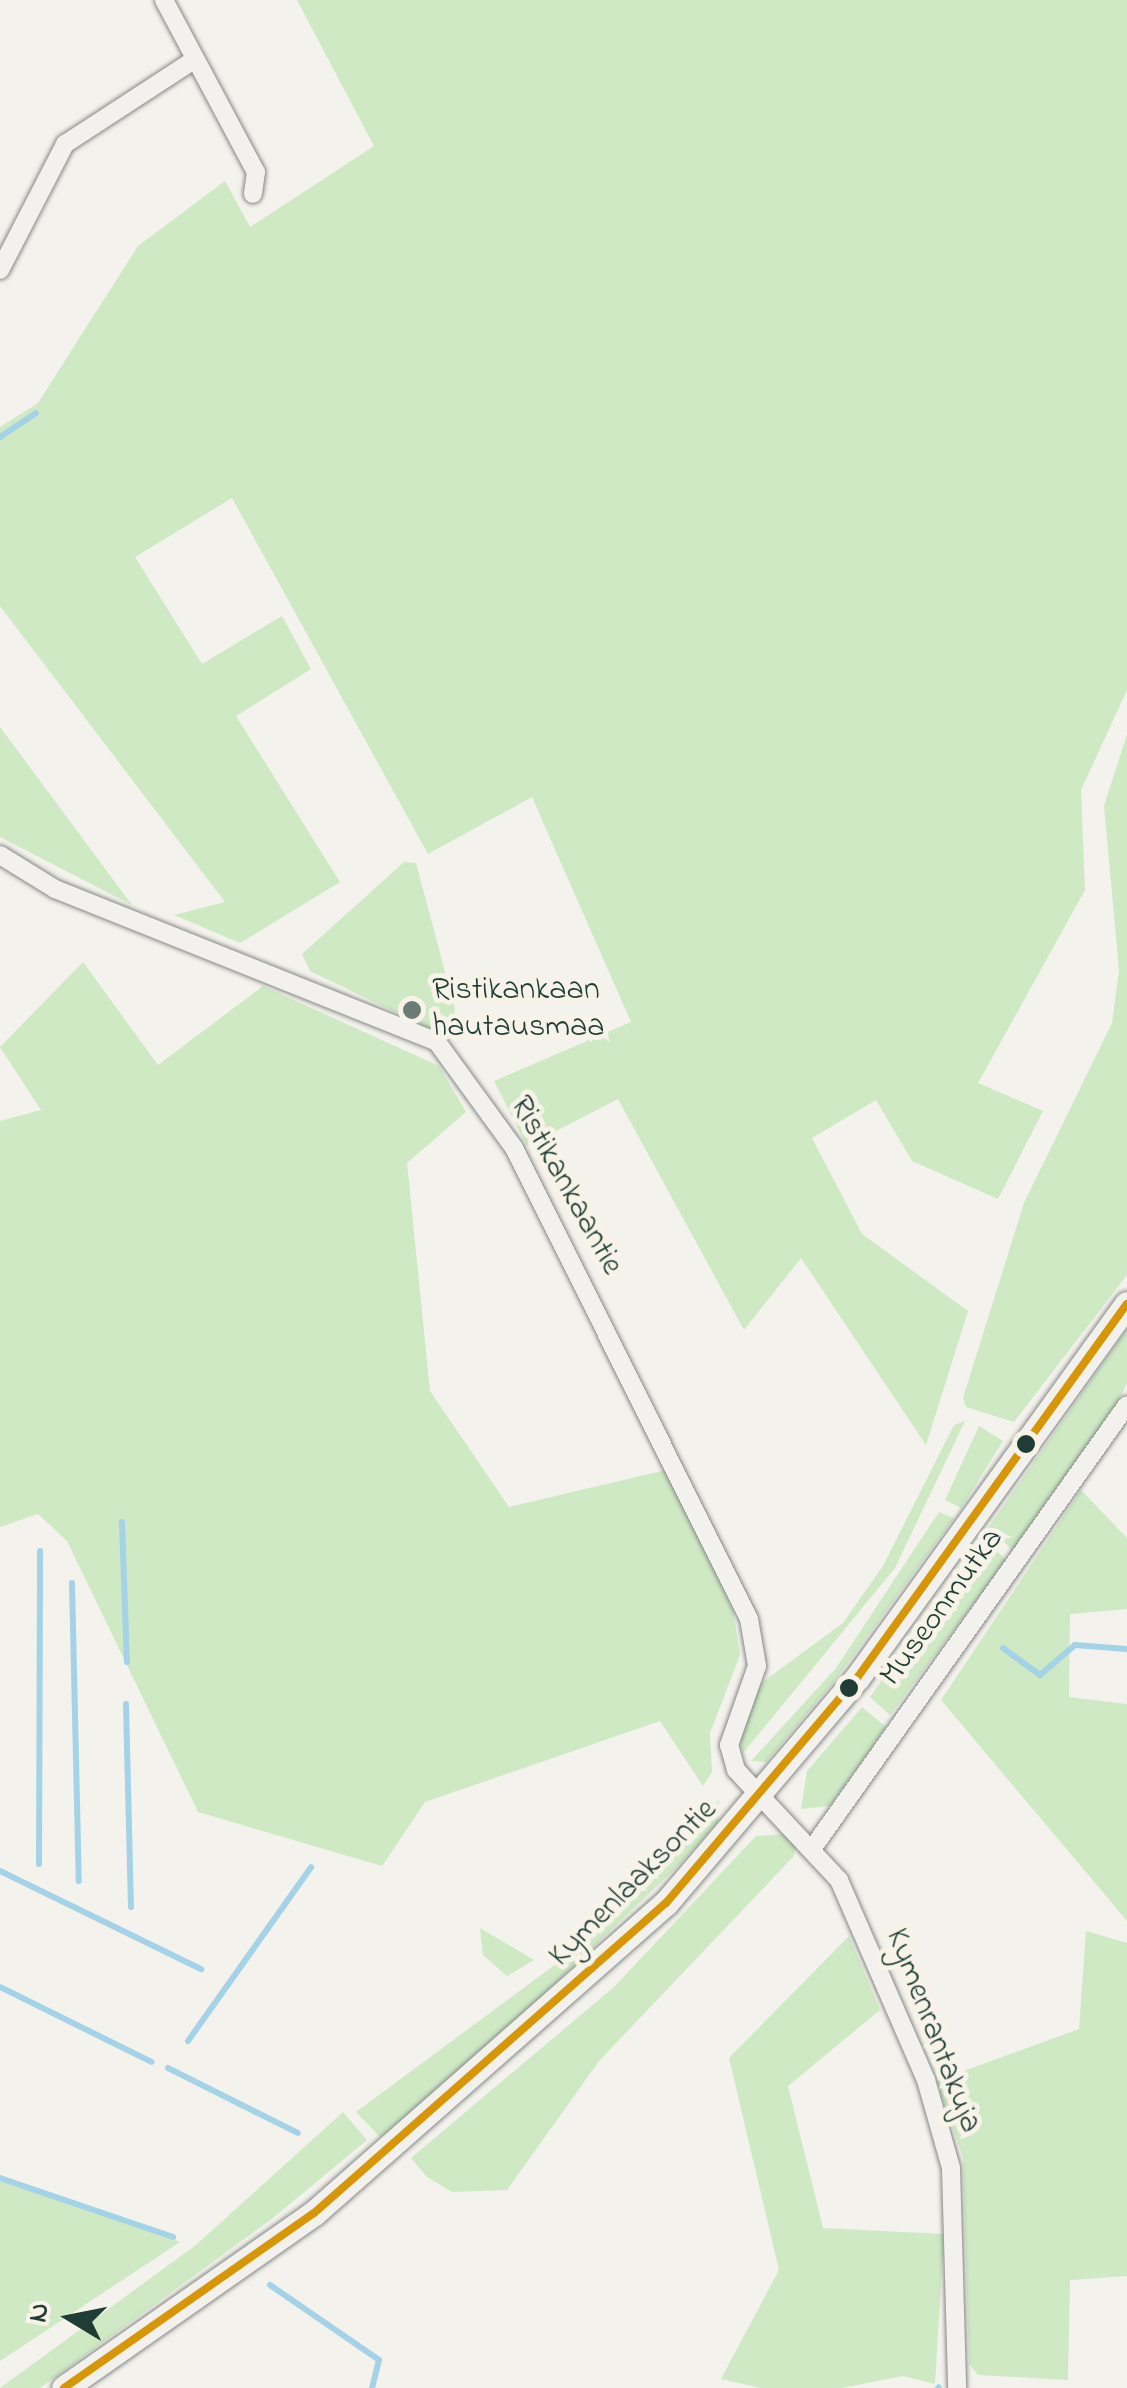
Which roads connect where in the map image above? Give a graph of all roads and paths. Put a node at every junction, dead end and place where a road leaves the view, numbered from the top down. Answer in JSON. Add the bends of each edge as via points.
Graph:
{"nodes":[{"id":1,"x":164,"y":0,"type":"edge"},
{"id":2,"x":194,"y":60,"type":"junction"},
{"id":3,"x":253,"y":194,"type":"dead end"},
{"id":4,"x":0,"y":270,"type":"edge"},
{"id":5,"x":0,"y":854,"type":"edge"},
{"id":6,"x":1127,"y":1304,"type":"edge"},
{"id":7,"x":1127,"y":1405,"type":"edge"},
{"id":8,"x":765,"y":1796,"type":"junction"},
{"id":9,"x":812,"y":1849,"type":"junction"},
{"id":10,"x":958,"y":2384,"type":"edge"},
{"id":11,"x":64,"y":2388,"type":"edge"}],
"edges":[{"from":1,"to":2,"type":"street"},
{"from":2,"to":3,"type":"street","via":[[256,172]]},
{"from":2,"to":4,"type":"street","via":[[64,144]]},
{"from":5,"to":8,"type":"street","name":"Ristikankaantie","via":[[56,889],[455,1056],[655,1417],[749,1620],[757,1666],[728,1745],[736,1770]]},
{"from":6,"to":8,"type":"main road","name":"Kymenlaaksontie"},
{"from":7,"to":9,"type":"street","name":"Museonmutka"},
{"from":8,"to":9,"type":"street","name":"Kymenrantakuja"},
{"from":8,"to":11,"type":"main road","name":"Kymenlaaksontie","via":[[666,1904],[439,2110],[314,2213]]},
{"from":9,"to":10,"type":"street","name":"Kymenrantakuja","via":[[839,1880],[926,2080],[951,2168]]}]}
